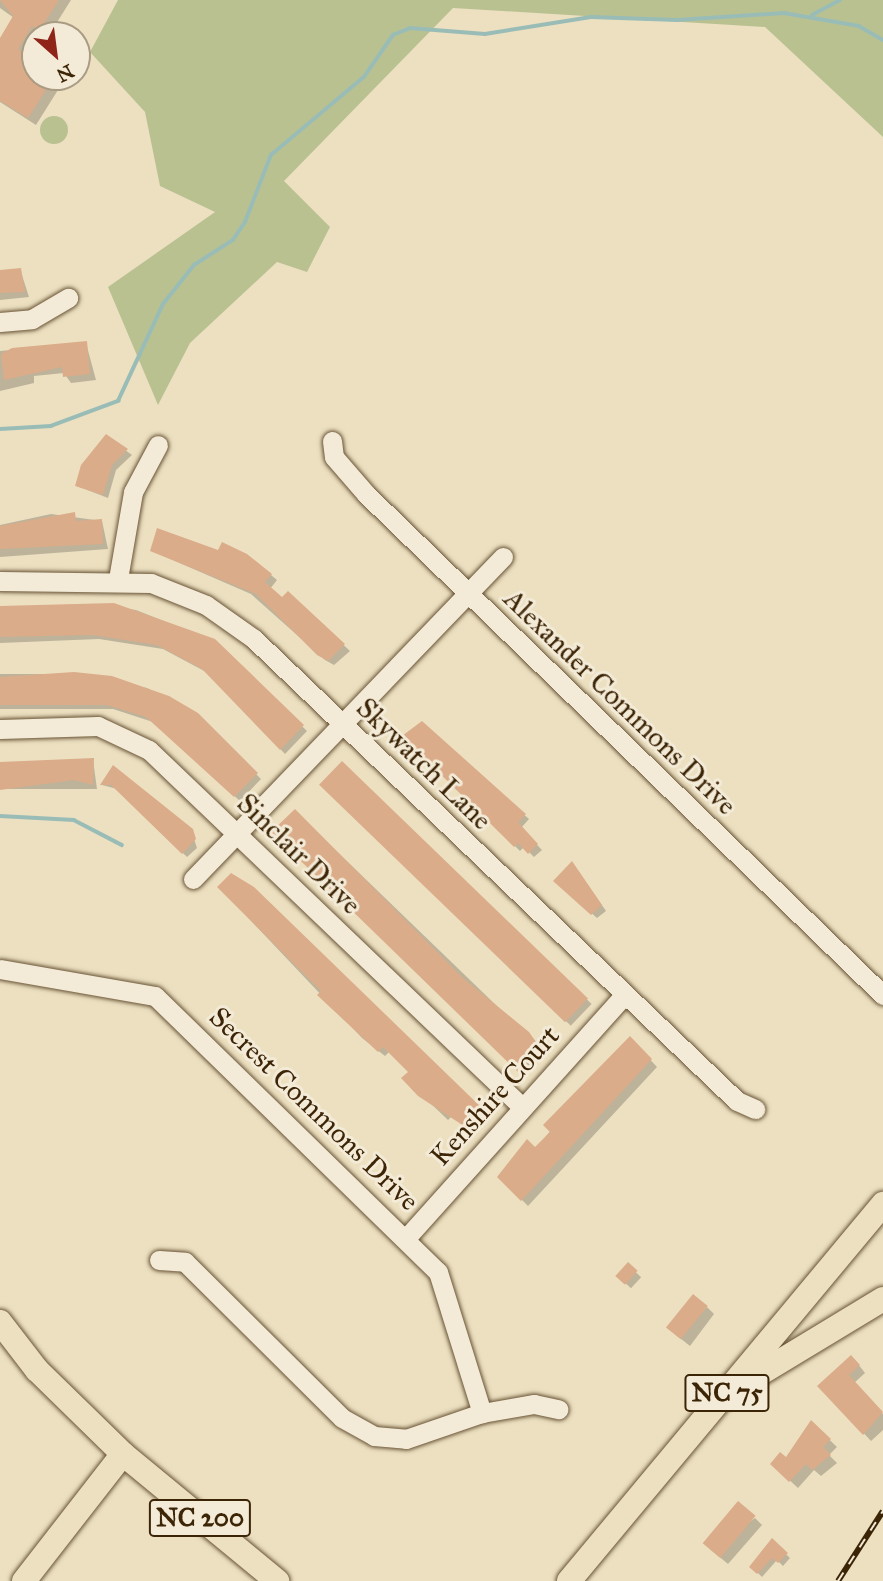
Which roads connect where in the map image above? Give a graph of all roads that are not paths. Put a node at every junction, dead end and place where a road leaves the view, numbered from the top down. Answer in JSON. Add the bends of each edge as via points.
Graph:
{"nodes":[{"id":1,"x":68,"y":298,"type":"dead end"},
{"id":2,"x":0,"y":322,"type":"edge"},
{"id":3,"x":332,"y":441,"type":"dead end"},
{"id":4,"x":158,"y":445,"type":"dead end"},
{"id":5,"x":503,"y":557,"type":"dead end"},
{"id":6,"x":118,"y":579,"type":"junction"},
{"id":7,"x":0,"y":581,"type":"edge"},
{"id":8,"x":468,"y":594,"type":"junction"},
{"id":9,"x":341,"y":722,"type":"junction"},
{"id":10,"x":0,"y":729,"type":"edge"},
{"id":11,"x":236,"y":833,"type":"junction"},
{"id":12,"x":193,"y":879,"type":"dead end"},
{"id":13,"x":0,"y":969,"type":"edge"},
{"id":14,"x":624,"y":995,"type":"junction"},
{"id":15,"x":883,"y":995,"type":"edge"},
{"id":16,"x":522,"y":1107,"type":"junction"},
{"id":17,"x":755,"y":1109,"type":"dead end"},
{"id":18,"x":883,"y":1204,"type":"edge"},
{"id":19,"x":408,"y":1236,"type":"junction"},
{"id":20,"x":159,"y":1260,"type":"dead end"},
{"id":21,"x":883,"y":1299,"type":"edge"},
{"id":22,"x":0,"y":1322,"type":"edge"},
{"id":23,"x":725,"y":1395,"type":"junction"},
{"id":24,"x":558,"y":1409,"type":"dead end"},
{"id":25,"x":482,"y":1413,"type":"junction"},
{"id":26,"x":124,"y":1454,"type":"junction"},
{"id":27,"x":24,"y":1581,"type":"edge"},
{"id":28,"x":276,"y":1581,"type":"edge"},
{"id":29,"x":569,"y":1581,"type":"edge"}],
"edges":[{"from":1,"to":2,"type":"street","via":[[32,319]]},
{"from":3,"to":8,"type":"street","name":"Alexander Commons Drive","via":[[334,457],[366,494]]},
{"from":4,"to":6,"type":"street","via":[[133,492]]},
{"from":5,"to":8,"type":"street"},
{"from":6,"to":7,"type":"street","name":"Skywatch Lane"},
{"from":6,"to":9,"type":"street","name":"Skywatch Lane","via":[[151,583],[206,605],[254,639]]},
{"from":8,"to":9,"type":"street"},
{"from":8,"to":15,"type":"street","name":"Alexander Commons Drive"},
{"from":9,"to":11,"type":"street"},
{"from":9,"to":14,"type":"street","name":"Skywatch Lane"},
{"from":10,"to":11,"type":"street","name":"Sinclair Drive","via":[[98,726],[124,733]]},
{"from":11,"to":12,"type":"street"},
{"from":11,"to":16,"type":"street","name":"Sinclair Drive"},
{"from":13,"to":19,"type":"street","name":"Secrest Commons Drive","via":[[155,996]]},
{"from":14,"to":16,"type":"street","name":"Kenshire Court"},
{"from":14,"to":17,"type":"street","name":"Skywatch Lane","via":[[737,1101]]},
{"from":16,"to":19,"type":"street","name":"Kenshire Court"},
{"from":18,"to":23,"type":"main road","number":"NC 75"},
{"from":19,"to":25,"type":"street","name":"Secrest Commons Drive","via":[[438,1272],[451,1303]]},
{"from":20,"to":25,"type":"street","via":[[185,1262],[342,1418],[374,1436],[406,1439]]},
{"from":21,"to":23,"type":"main road"},
{"from":22,"to":26,"type":"main road","number":"NC 200","via":[[37,1370]]},
{"from":23,"to":29,"type":"main road","number":"NC 75"},
{"from":24,"to":25,"type":"street","via":[[534,1404]]},
{"from":26,"to":27,"type":"main road"},
{"from":26,"to":28,"type":"main road","number":"NC 200"}]}
